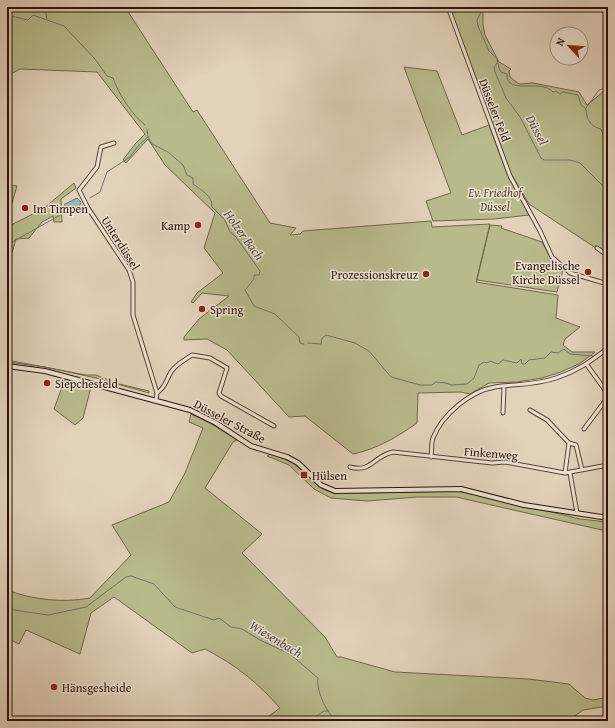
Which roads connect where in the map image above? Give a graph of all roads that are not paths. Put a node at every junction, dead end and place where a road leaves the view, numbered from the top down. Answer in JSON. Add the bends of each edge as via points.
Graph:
{"nodes":[{"id":1,"x":448,"y":7,"type":"edge"},
{"id":2,"x":114,"y":143,"type":"dead end"},
{"id":3,"x":597,"y":248,"type":"dead end"},
{"id":4,"x":608,"y":256,"type":"edge"},
{"id":5,"x":608,"y":284,"type":"edge"},
{"id":6,"x":608,"y":348,"type":"edge"},
{"id":7,"x":587,"y":365,"type":"junction"},
{"id":8,"x":7,"y":366,"type":"edge"},
{"id":9,"x":608,"y":382,"type":"edge"},
{"id":10,"x":504,"y":386,"type":"junction"},
{"id":11,"x":604,"y":386,"type":"junction"},
{"id":12,"x":157,"y":393,"type":"junction"},
{"id":13,"x":608,"y":394,"type":"edge"},
{"id":14,"x":608,"y":397,"type":"edge"},
{"id":15,"x":156,"y":400,"type":"junction"},
{"id":16,"x":530,"y":410,"type":"dead end"},
{"id":17,"x":503,"y":413,"type":"dead end"},
{"id":18,"x":274,"y":426,"type":"dead end"},
{"id":19,"x":584,"y":430,"type":"dead end"},
{"id":20,"x":570,"y":444,"type":"junction"},
{"id":21,"x":431,"y":457,"type":"junction"},
{"id":22,"x":608,"y":465,"type":"edge"},
{"id":23,"x":350,"y":467,"type":"dead end"},
{"id":24,"x":582,"y":470,"type":"junction"},
{"id":25,"x":565,"y":473,"type":"junction"},
{"id":26,"x":570,"y":473,"type":"junction"},
{"id":27,"x":577,"y":513,"type":"junction"},
{"id":28,"x":608,"y":518,"type":"edge"}],
"edges":[{"from":1,"to":5,"type":"street","name":"Düsseler Feld","via":[[510,176],[552,257],[563,268],[583,278]]},
{"from":2,"to":12,"type":"street","name":"Unterdüssel","via":[[102,147],[97,167],[79,190],[129,270],[133,282],[133,315]]},
{"from":3,"to":4,"type":"street"},
{"from":6,"to":7,"type":"street"},
{"from":7,"to":10,"type":"street","via":[[555,378],[526,385]]},
{"from":7,"to":11,"type":"street"},
{"from":8,"to":15,"type":"main road","name":"Düsseler Straße","via":[[45,371]]},
{"from":9,"to":11,"type":"street"},
{"from":10,"to":17,"type":"street"},
{"from":10,"to":21,"type":"street","via":[[482,391],[453,410],[438,428],[433,440]]},
{"from":11,"to":13,"type":"street"},
{"from":12,"to":15,"type":"street"},
{"from":12,"to":18,"type":"street","via":[[165,386],[171,372],[192,355],[210,358],[227,368],[219,393],[221,396]]},
{"from":14,"to":19,"type":"street"},
{"from":15,"to":27,"type":"main road","name":"Düsseler Straße","via":[[202,415],[251,446],[287,457],[298,463],[321,485],[335,491],[461,489],[524,505]]},
{"from":16,"to":20,"type":"street","via":[[547,420]]},
{"from":20,"to":24,"type":"street","via":[[576,445]]},
{"from":20,"to":25,"type":"street"},
{"from":21,"to":23,"type":"street","name":"Finkenweg","via":[[393,452],[378,457],[366,468]]},
{"from":21,"to":25,"type":"street","name":"Finkenweg","via":[[505,462]]},
{"from":22,"to":24,"type":"street","name":"Finkenweg"},
{"from":24,"to":26,"type":"street","name":"Finkenweg"},
{"from":25,"to":26,"type":"street","name":"Finkenweg"},
{"from":26,"to":27,"type":"street"},
{"from":27,"to":28,"type":"main road","name":"Düsseler Straße"}]}
